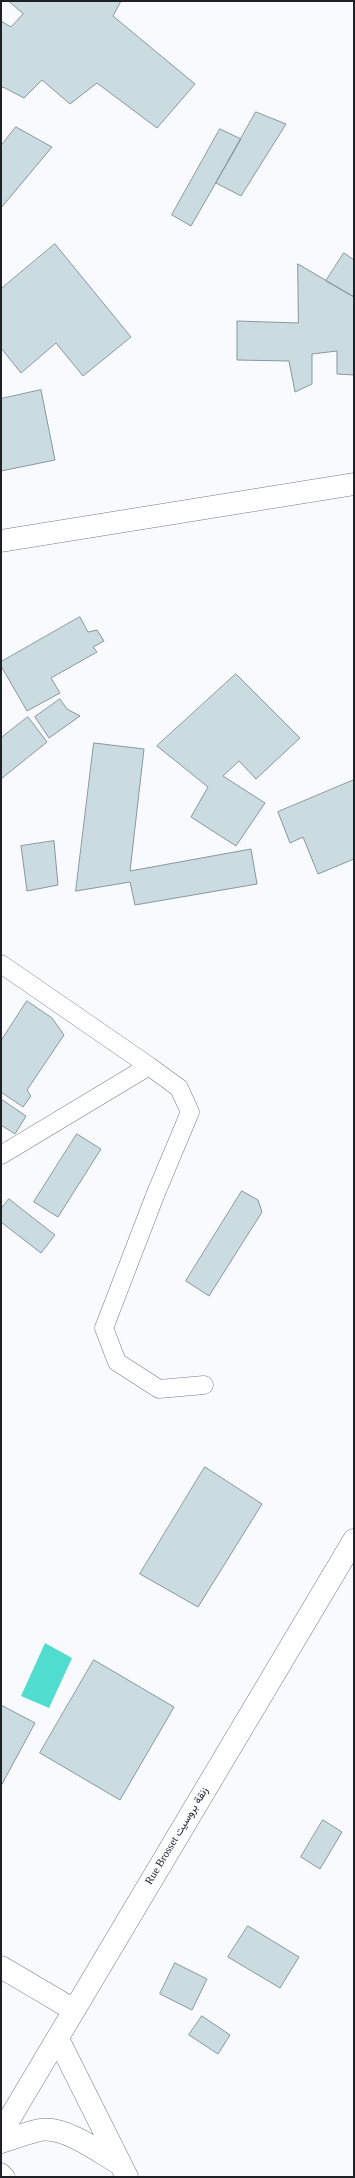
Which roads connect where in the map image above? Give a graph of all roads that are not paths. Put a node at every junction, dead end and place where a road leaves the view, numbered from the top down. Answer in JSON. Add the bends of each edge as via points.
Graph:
{"nodes":[{"id":1,"x":354,"y":484,"type":"edge"},
{"id":2,"x":1,"y":541,"type":"edge"},
{"id":3,"x":1,"y":964,"type":"edge"},
{"id":4,"x":149,"y":1066,"type":"junction"},
{"id":5,"x":1,"y":1155,"type":"edge"},
{"id":6,"x":204,"y":1385,"type":"dead end"},
{"id":7,"x":354,"y":1540,"type":"edge"},
{"id":8,"x":1,"y":1967,"type":"edge"},
{"id":9,"x":74,"y":2010,"type":"junction"},
{"id":10,"x":58,"y":2039,"type":"junction"},
{"id":11,"x":1,"y":2133,"type":"edge"},
{"id":12,"x":1,"y":2142,"type":"edge"},
{"id":13,"x":124,"y":2171,"type":"edge"},
{"id":14,"x":1,"y":2172,"type":"edge"},
{"id":15,"x":6,"y":2177,"type":"edge"}],
"edges":[{"from":1,"to":2,"type":"street"},
{"from":3,"to":4,"type":"lane"},
{"from":4,"to":5,"type":"lane"},
{"from":4,"to":6,"type":"lane","via":[[179,1088],[190,1112],[104,1328],[117,1362],[159,1388]]},
{"from":7,"to":9,"type":"street","name":"Rue Brosset زنقة بروسيت"},
{"from":8,"to":9,"type":"street"},
{"from":9,"to":10,"type":"street","name":"Rue Brosset زنقة بروسيت"},
{"from":10,"to":11,"type":"street","name":"Rue Brosset زنقة بروسيت"},
{"from":10,"to":13,"type":"street"},
{"from":12,"to":13,"type":"street","via":[[41,2130],[56,2131],[75,2137]]},
{"from":14,"to":15,"type":"lane"}]}
